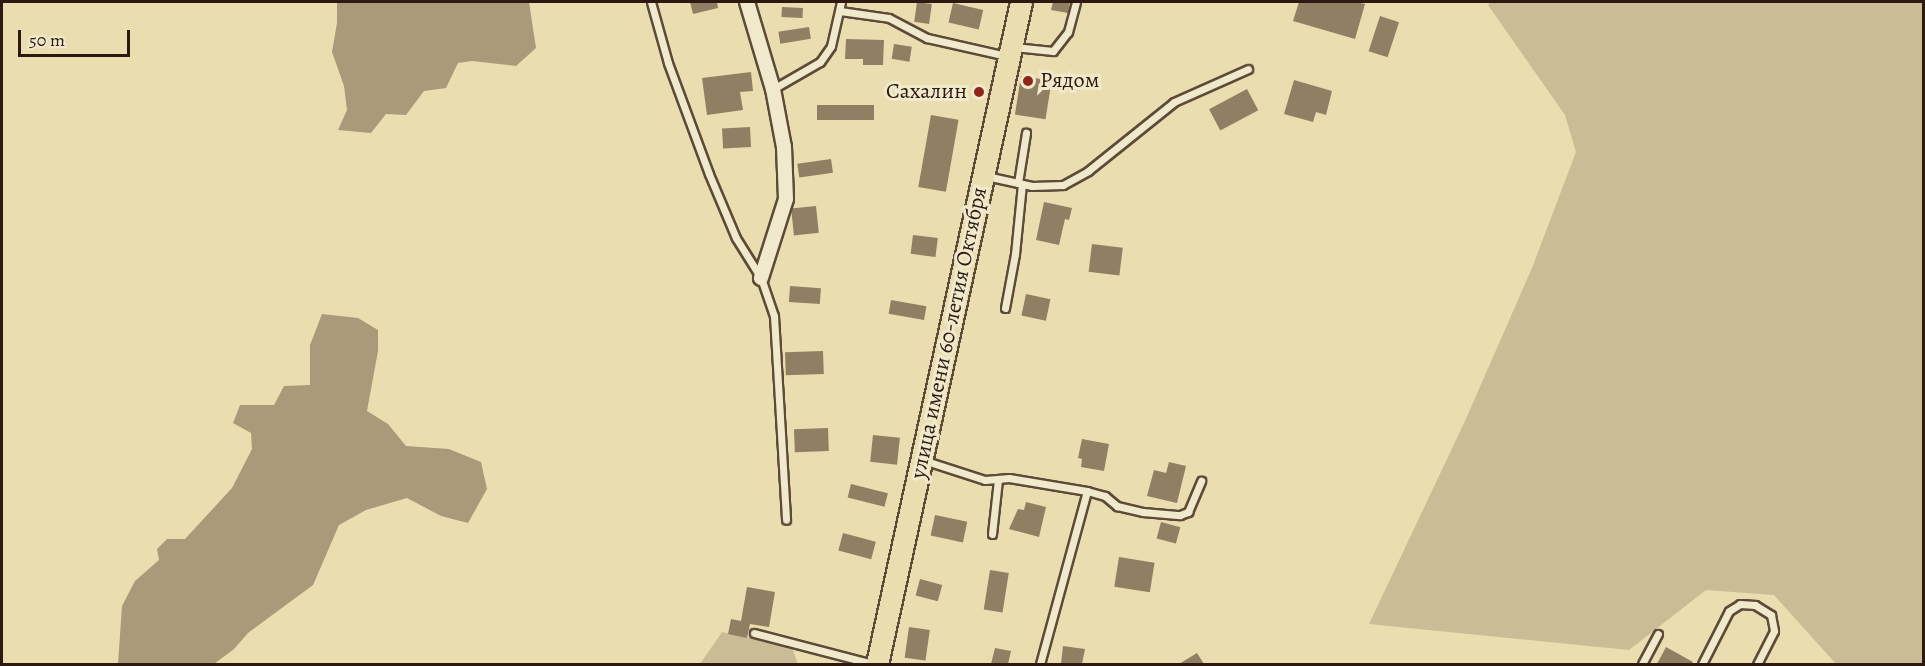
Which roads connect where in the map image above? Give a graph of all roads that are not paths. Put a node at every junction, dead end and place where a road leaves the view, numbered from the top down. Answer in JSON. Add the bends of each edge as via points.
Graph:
{"nodes":[{"id":1,"x":651,"y":2,"type":"edge"},
{"id":2,"x":747,"y":2,"type":"edge"},
{"id":3,"x":841,"y":2,"type":"edge"},
{"id":4,"x":1021,"y":2,"type":"edge"},
{"id":5,"x":1076,"y":2,"type":"edge"},
{"id":6,"x":840,"y":11,"type":"junction"},
{"id":7,"x":1010,"y":52,"type":"junction"},
{"id":8,"x":1248,"y":69,"type":"dead end"},
{"id":9,"x":773,"y":89,"type":"junction"},
{"id":10,"x":1026,"y":133,"type":"dead end"},
{"id":11,"x":983,"y":176,"type":"junction"},
{"id":12,"x":1020,"y":183,"type":"junction"},
{"id":13,"x":761,"y":278,"type":"junction"},
{"id":14,"x":1005,"y":308,"type":"dead end"},
{"id":15,"x":921,"y":460,"type":"junction"},
{"id":16,"x":998,"y":480,"type":"junction"},
{"id":17,"x":1200,"y":481,"type":"dead end"},
{"id":18,"x":1087,"y":491,"type":"junction"},
{"id":19,"x":786,"y":520,"type":"dead end"},
{"id":20,"x":992,"y":534,"type":"dead end"},
{"id":21,"x":754,"y":633,"type":"dead end"},
{"id":22,"x":1658,"y":634,"type":"dead end"},
{"id":23,"x":876,"y":664,"type":"edge"},
{"id":24,"x":1040,"y":664,"type":"edge"},
{"id":25,"x":1642,"y":664,"type":"edge"},
{"id":26,"x":1702,"y":664,"type":"edge"},
{"id":27,"x":1757,"y":664,"type":"edge"}],
"edges":[{"from":1,"to":13,"type":"lane","via":[[668,63],[709,174],[736,238]]},
{"from":2,"to":9,"type":"street"},
{"from":3,"to":6,"type":"lane"},
{"from":4,"to":7,"type":"main road","name":"улица имени 60-летия Октября"},
{"from":5,"to":7,"type":"lane","via":[[1068,32],[1053,51]]},
{"from":6,"to":7,"type":"lane","via":[[889,18],[927,38]]},
{"from":6,"to":9,"type":"lane","via":[[831,46],[820,62]]},
{"from":7,"to":11,"type":"main road","name":"улица имени 60-летия Октября"},
{"from":8,"to":12,"type":"lane","via":[[1174,102],[1088,171],[1064,185]]},
{"from":9,"to":13,"type":"street","via":[[784,147],[786,199]]},
{"from":10,"to":12,"type":"lane"},
{"from":11,"to":12,"type":"lane"},
{"from":11,"to":15,"type":"main road","name":"улица имени 60-летия Октября"},
{"from":12,"to":14,"type":"lane","via":[[1015,254]]},
{"from":13,"to":19,"type":"lane","via":[[774,316]]},
{"from":15,"to":16,"type":"lane","via":[[985,480]]},
{"from":15,"to":23,"type":"main road","name":"улица имени 60-летия Октября"},
{"from":16,"to":18,"type":"lane","via":[[1009,478]]},
{"from":16,"to":20,"type":"lane"},
{"from":17,"to":18,"type":"lane","via":[[1188,512],[1180,515],[1117,506],[1105,496]]},
{"from":18,"to":24,"type":"lane"},
{"from":21,"to":23,"type":"lane"},
{"from":22,"to":25,"type":"lane"},
{"from":26,"to":27,"type":"lane","via":[[1729,611],[1748,604],[1767,610],[1774,631]]}]}
